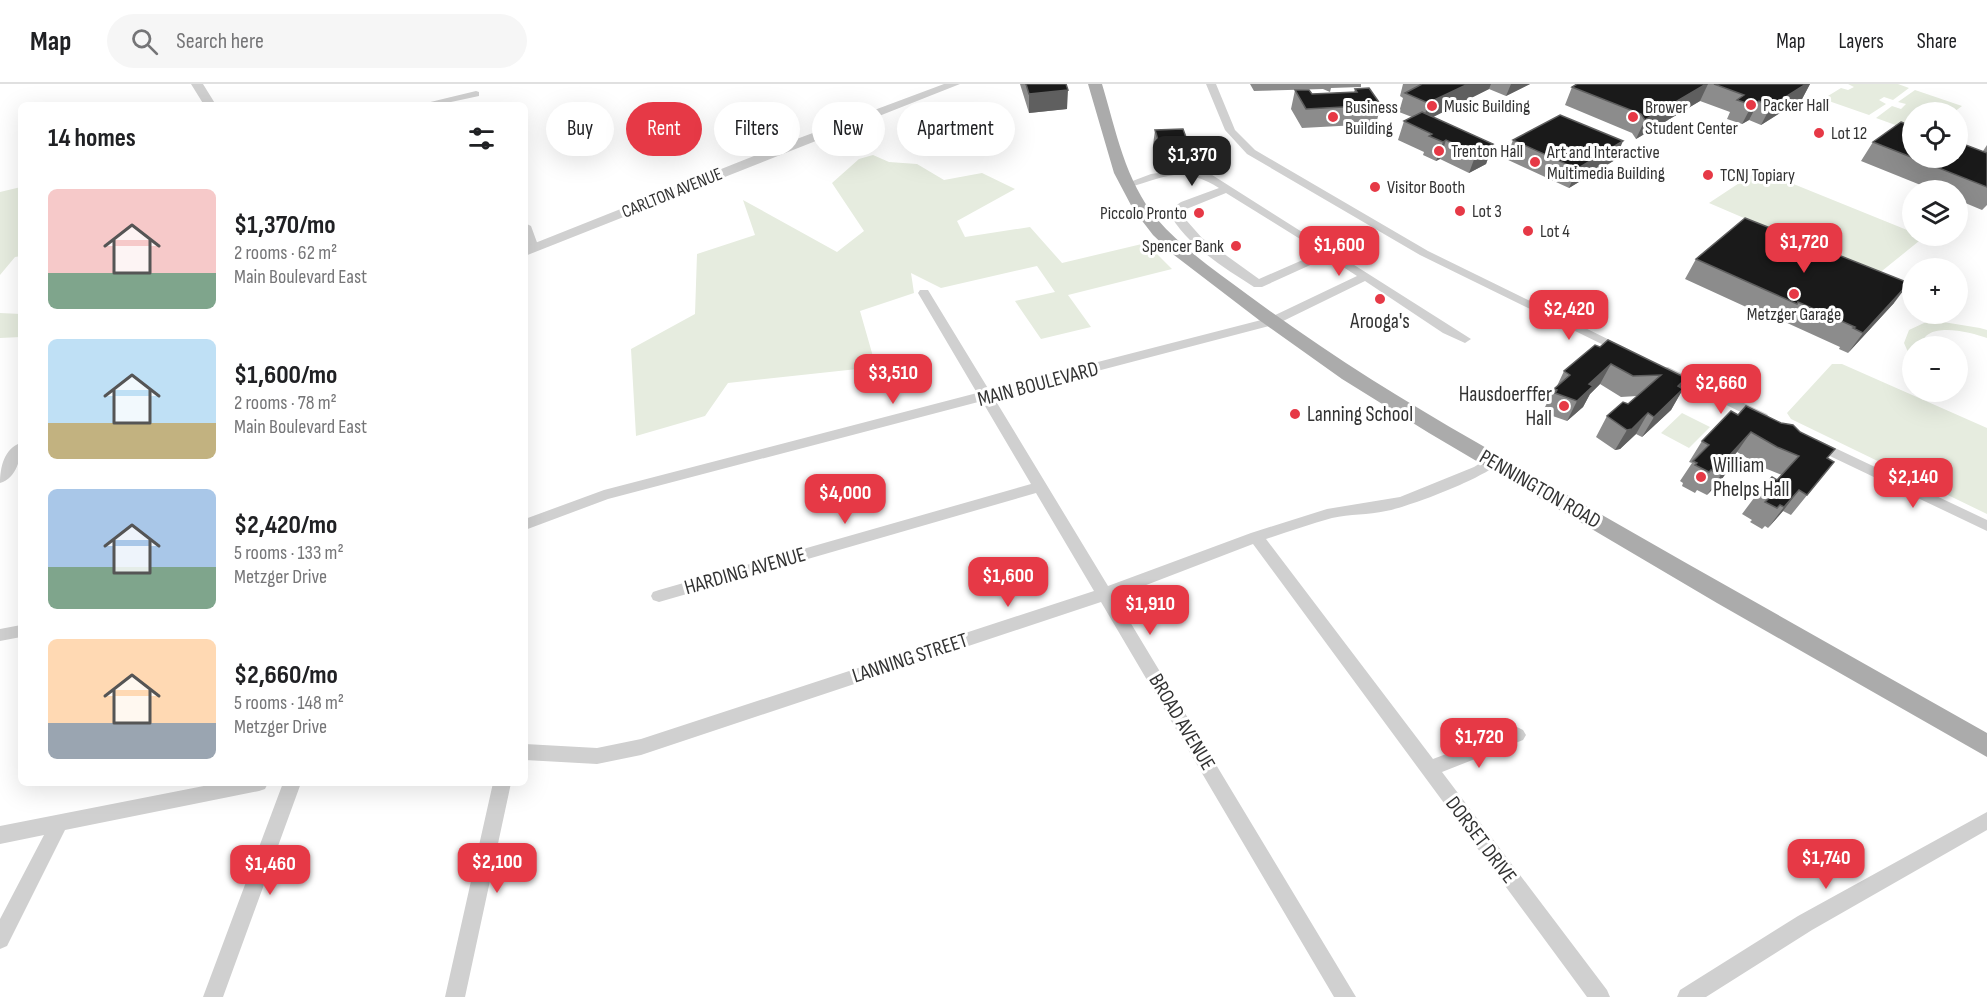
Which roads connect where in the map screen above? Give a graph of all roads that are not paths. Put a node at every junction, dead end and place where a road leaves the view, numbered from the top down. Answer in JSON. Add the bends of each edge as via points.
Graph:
{"nodes":[{"id":1,"x":196,"y":84,"type":"edge"},
{"id":2,"x":472,"y":84,"type":"edge"},
{"id":3,"x":954,"y":84,"type":"edge"},
{"id":4,"x":1095,"y":84,"type":"edge"},
{"id":5,"x":1211,"y":84,"type":"edge"},
{"id":6,"x":476,"y":94,"type":"junction"},
{"id":7,"x":208,"y":102,"type":"edge"},
{"id":8,"x":437,"y":102,"type":"edge"},
{"id":9,"x":479,"y":102,"type":"edge"},
{"id":10,"x":1124,"y":178,"type":"junction"},
{"id":11,"x":1227,"y":189,"type":"junction"},
{"id":12,"x":529,"y":250,"type":"edge"},
{"id":13,"x":1329,"y":253,"type":"junction"},
{"id":14,"x":1366,"y":276,"type":"junction"},
{"id":15,"x":924,"y":293,"type":"dead end"},
{"id":16,"x":1273,"y":321,"type":"junction"},
{"id":17,"x":1466,"y":339,"type":"dead end"},
{"id":18,"x":1640,"y":358,"type":"edge"},
{"id":19,"x":1659,"y":367,"type":"edge"},
{"id":20,"x":987,"y":398,"type":"junction"},
{"id":21,"x":1773,"y":423,"type":"edge"},
{"id":22,"x":1803,"y":437,"type":"edge"},
{"id":23,"x":18,"y":450,"type":"edge"},
{"id":24,"x":18,"y":453,"type":"edge"},
{"id":25,"x":0,"y":454,"type":"edge"},
{"id":26,"x":1492,"y":462,"type":"junction"},
{"id":27,"x":0,"y":477,"type":"edge"},
{"id":28,"x":1040,"y":487,"type":"junction"},
{"id":29,"x":528,"y":524,"type":"edge"},
{"id":30,"x":1987,"y":526,"type":"edge"},
{"id":31,"x":1256,"y":537,"type":"junction"},
{"id":32,"x":1105,"y":594,"type":"junction"},
{"id":33,"x":658,"y":596,"type":"dead end"},
{"id":34,"x":18,"y":632,"type":"edge"},
{"id":35,"x":0,"y":636,"type":"edge"},
{"id":36,"x":1516,"y":735,"type":"dead end"},
{"id":37,"x":1987,"y":746,"type":"edge"},
{"id":38,"x":528,"y":752,"type":"edge"},
{"id":39,"x":1428,"y":769,"type":"junction"},
{"id":40,"x":244,"y":786,"type":"edge"},
{"id":41,"x":291,"y":786,"type":"edge"},
{"id":42,"x":501,"y":786,"type":"edge"},
{"id":43,"x":1987,"y":820,"type":"edge"},
{"id":44,"x":59,"y":824,"type":"junction"},
{"id":45,"x":0,"y":835,"type":"edge"},
{"id":46,"x":0,"y":939,"type":"edge"},
{"id":47,"x":213,"y":997,"type":"edge"},
{"id":48,"x":455,"y":997,"type":"edge"},
{"id":49,"x":1346,"y":997,"type":"edge"},
{"id":50,"x":1600,"y":997,"type":"edge"},
{"id":51,"x":1687,"y":997,"type":"edge"}],
"edges":[{"from":1,"to":7,"type":"street"},
{"from":2,"to":6,"type":"street"},
{"from":3,"to":12,"type":"street","name":"CARLTON AVENUE"},
{"from":4,"to":10,"type":"main road","name":"PENNINGTON ROAD"},
{"from":5,"to":18,"type":"street","via":[[1230,131],[1251,152],[1410,246]]},
{"from":6,"to":8,"type":"street"},
{"from":6,"to":9,"type":"street"},
{"from":10,"to":11,"type":"street","via":[[1200,172]]},
{"from":10,"to":16,"type":"main road","name":"PENNINGTON ROAD","via":[[1137,205],[1165,237]]},
{"from":11,"to":13,"type":"street"},
{"from":11,"to":13,"type":"street","via":[[1173,211],[1186,229],[1239,273],[1258,284]]},
{"from":13,"to":14,"type":"street"},
{"from":14,"to":16,"type":"street","name":"MAIN BOULEVARD"},
{"from":14,"to":17,"type":"street"},
{"from":15,"to":20,"type":"street","name":"BROAD AVENUE"},
{"from":16,"to":20,"type":"street","name":"MAIN BOULEVARD"},
{"from":16,"to":26,"type":"main road","name":"PENNINGTON ROAD","via":[[1383,398]]},
{"from":19,"to":21,"type":"street"},
{"from":20,"to":28,"type":"street","name":"BROAD AVENUE"},
{"from":20,"to":29,"type":"street","name":"MAIN BOULEVARD","via":[[604,495]]},
{"from":22,"to":30,"type":"street"},
{"from":23,"to":25,"type":"street"},
{"from":24,"to":27,"type":"street"},
{"from":26,"to":31,"type":"street","name":"LANNING STREET","via":[[1405,501],[1332,513]]},
{"from":26,"to":37,"type":"main road","name":"PENNINGTON ROAD"},
{"from":28,"to":32,"type":"street","name":"BROAD AVENUE"},
{"from":28,"to":33,"type":"street","name":"HARDING AVENUE"},
{"from":31,"to":32,"type":"street","name":"LANNING STREET"},
{"from":31,"to":39,"type":"street","name":"DORSET DRIVE"},
{"from":32,"to":38,"type":"street","name":"LANNING STREET","via":[[641,747],[597,756]]},
{"from":32,"to":49,"type":"street","name":"BROAD AVENUE"},
{"from":34,"to":35,"type":"street"},
{"from":36,"to":39,"type":"street"},
{"from":39,"to":50,"type":"street","name":"DORSET DRIVE"},
{"from":40,"to":44,"type":"street"},
{"from":41,"to":47,"type":"street"},
{"from":42,"to":48,"type":"street"},
{"from":43,"to":51,"type":"street","via":[[1805,923]]},
{"from":44,"to":45,"type":"street"},
{"from":44,"to":46,"type":"street"}]}
